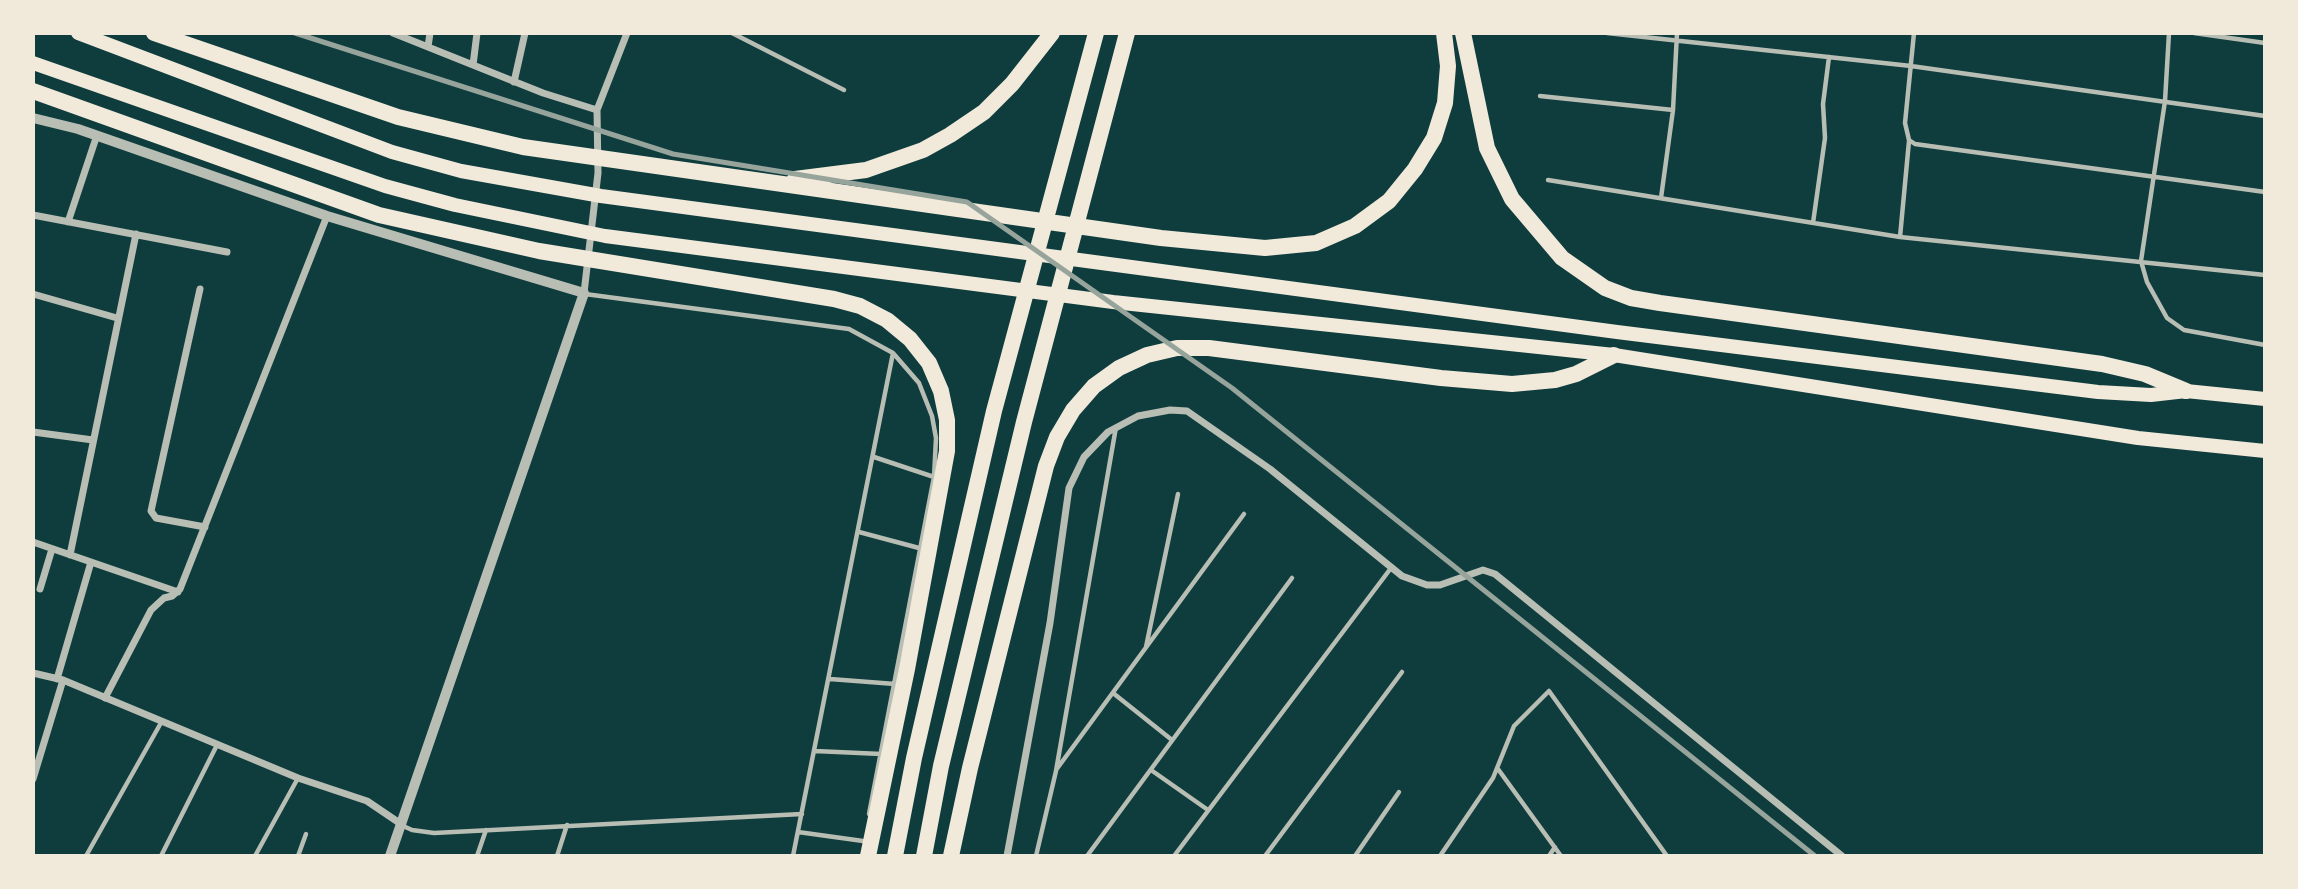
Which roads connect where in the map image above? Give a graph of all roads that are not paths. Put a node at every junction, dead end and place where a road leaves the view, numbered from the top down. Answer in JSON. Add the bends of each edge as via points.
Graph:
{"nodes":[{"id":1,"x":78,"y":33,"type":"edge"},
{"id":2,"x":154,"y":33,"type":"edge"},
{"id":3,"x":393,"y":33,"type":"edge"},
{"id":4,"x":430,"y":33,"type":"edge"},
{"id":5,"x":477,"y":33,"type":"edge"},
{"id":6,"x":525,"y":33,"type":"edge"},
{"id":7,"x":627,"y":33,"type":"edge"},
{"id":8,"x":732,"y":33,"type":"edge"},
{"id":9,"x":1052,"y":33,"type":"edge"},
{"id":10,"x":1096,"y":33,"type":"edge"},
{"id":11,"x":1127,"y":33,"type":"edge"},
{"id":12,"x":1444,"y":33,"type":"edge"},
{"id":13,"x":1464,"y":33,"type":"edge"},
{"id":14,"x":1608,"y":33,"type":"edge"},
{"id":15,"x":1677,"y":33,"type":"edge"},
{"id":16,"x":1914,"y":33,"type":"edge"},
{"id":17,"x":2169,"y":33,"type":"edge"},
{"id":18,"x":2194,"y":33,"type":"edge"},
{"id":19,"x":1676,"y":41,"type":"junction"},
{"id":20,"x":2265,"y":43,"type":"edge"},
{"id":21,"x":428,"y":47,"type":"junction"},
{"id":22,"x":1829,"y":57,"type":"junction"},
{"id":23,"x":33,"y":63,"type":"edge"},
{"id":24,"x":473,"y":65,"type":"junction"},
{"id":25,"x":1911,"y":66,"type":"junction"},
{"id":26,"x":514,"y":82,"type":"junction"},
{"id":27,"x":844,"y":90,"type":"dead end"},
{"id":28,"x":33,"y":91,"type":"edge"},
{"id":29,"x":1540,"y":96,"type":"dead end"},
{"id":30,"x":2165,"y":101,"type":"junction"},
{"id":31,"x":597,"y":110,"type":"junction"},
{"id":32,"x":1673,"y":110,"type":"junction"},
{"id":33,"x":2265,"y":116,"type":"edge"},
{"id":34,"x":33,"y":118,"type":"edge"},
{"id":35,"x":97,"y":135,"type":"junction"},
{"id":36,"x":1909,"y":140,"type":"junction"},
{"id":37,"x":2154,"y":179,"type":"junction"},
{"id":38,"x":754,"y":180,"type":"junction"},
{"id":39,"x":1548,"y":180,"type":"dead end"},
{"id":40,"x":2265,"y":192,"type":"edge"},
{"id":41,"x":1661,"y":198,"type":"junction"},
{"id":42,"x":33,"y":215,"type":"edge"},
{"id":43,"x":327,"y":216,"type":"junction"},
{"id":44,"x":68,"y":222,"type":"junction"},
{"id":45,"x":1813,"y":223,"type":"junction"},
{"id":46,"x":136,"y":234,"type":"junction"},
{"id":47,"x":1900,"y":237,"type":"junction"},
{"id":48,"x":227,"y":252,"type":"dead end"},
{"id":49,"x":2141,"y":261,"type":"junction"},
{"id":50,"x":2265,"y":275,"type":"edge"},
{"id":51,"x":200,"y":289,"type":"dead end"},
{"id":52,"x":583,"y":293,"type":"junction"},
{"id":53,"x":33,"y":294,"type":"edge"},
{"id":54,"x":117,"y":318,"type":"junction"},
{"id":55,"x":2265,"y":345,"type":"edge"},
{"id":56,"x":893,"y":353,"type":"junction"},
{"id":57,"x":1614,"y":355,"type":"junction"},
{"id":58,"x":2186,"y":391,"type":"junction"},
{"id":59,"x":2265,"y":398,"type":"edge"},
{"id":60,"x":1116,"y":427,"type":"junction"},
{"id":61,"x":33,"y":432,"type":"edge"},
{"id":62,"x":93,"y":440,"type":"junction"},
{"id":63,"x":2265,"y":451,"type":"edge"},
{"id":64,"x":874,"y":457,"type":"junction"},
{"id":65,"x":934,"y":477,"type":"junction"},
{"id":66,"x":1178,"y":494,"type":"dead end"},
{"id":67,"x":1244,"y":514,"type":"dead end"},
{"id":68,"x":205,"y":527,"type":"junction"},
{"id":69,"x":859,"y":533,"type":"junction"},
{"id":70,"x":33,"y":542,"type":"edge"},
{"id":71,"x":919,"y":548,"type":"junction"},
{"id":72,"x":52,"y":549,"type":"junction"},
{"id":73,"x":70,"y":555,"type":"junction"},
{"id":74,"x":91,"y":562,"type":"junction"},
{"id":75,"x":1391,"y":568,"type":"junction"},
{"id":76,"x":1292,"y":578,"type":"dead end"},
{"id":77,"x":40,"y":589,"type":"dead end"},
{"id":78,"x":178,"y":592,"type":"junction"},
{"id":79,"x":1145,"y":651,"type":"junction"},
{"id":80,"x":1402,"y":672,"type":"dead end"},
{"id":81,"x":33,"y":673,"type":"edge"},
{"id":82,"x":60,"y":679,"type":"junction"},
{"id":83,"x":830,"y":679,"type":"junction"},
{"id":84,"x":895,"y":684,"type":"junction"},
{"id":85,"x":1113,"y":693,"type":"junction"},
{"id":86,"x":105,"y":698,"type":"junction"},
{"id":87,"x":162,"y":720,"type":"junction"},
{"id":88,"x":1172,"y":740,"type":"junction"},
{"id":89,"x":217,"y":745,"type":"junction"},
{"id":90,"x":816,"y":751,"type":"junction"},
{"id":91,"x":881,"y":754,"type":"junction"},
{"id":92,"x":1498,"y":769,"type":"junction"},
{"id":93,"x":1151,"y":770,"type":"junction"},
{"id":94,"x":1056,"y":771,"type":"junction"},
{"id":95,"x":298,"y":778,"type":"junction"},
{"id":96,"x":33,"y":779,"type":"edge"},
{"id":97,"x":1399,"y":792,"type":"dead end"},
{"id":98,"x":1209,"y":810,"type":"junction"},
{"id":99,"x":802,"y":814,"type":"junction"},
{"id":100,"x":868,"y":816,"type":"dead end"},
{"id":101,"x":401,"y":824,"type":"junction"},
{"id":102,"x":567,"y":825,"type":"junction"},
{"id":103,"x":866,"y":828,"type":"dead end"},
{"id":104,"x":486,"y":830,"type":"junction"},
{"id":105,"x":798,"y":832,"type":"junction"},
{"id":106,"x":306,"y":834,"type":"dead end"},
{"id":107,"x":1555,"y":847,"type":"junction"},
{"id":108,"x":864,"y":848,"type":"edge"},
{"id":109,"x":86,"y":856,"type":"edge"},
{"id":110,"x":161,"y":856,"type":"edge"},
{"id":111,"x":255,"y":856,"type":"edge"},
{"id":112,"x":298,"y":856,"type":"edge"},
{"id":113,"x":390,"y":856,"type":"edge"},
{"id":114,"x":477,"y":856,"type":"edge"},
{"id":115,"x":557,"y":856,"type":"edge"},
{"id":116,"x":793,"y":856,"type":"edge"},
{"id":117,"x":895,"y":856,"type":"edge"},
{"id":118,"x":924,"y":856,"type":"edge"},
{"id":119,"x":951,"y":856,"type":"edge"},
{"id":120,"x":1007,"y":856,"type":"edge"},
{"id":121,"x":1035,"y":856,"type":"edge"},
{"id":122,"x":1087,"y":856,"type":"edge"},
{"id":123,"x":1174,"y":856,"type":"edge"},
{"id":124,"x":1265,"y":856,"type":"edge"},
{"id":125,"x":1355,"y":856,"type":"edge"},
{"id":126,"x":1440,"y":856,"type":"edge"},
{"id":127,"x":1549,"y":856,"type":"edge"},
{"id":128,"x":1561,"y":856,"type":"edge"},
{"id":129,"x":1667,"y":856,"type":"edge"},
{"id":130,"x":1842,"y":856,"type":"edge"}],
"edges":[{"from":1,"to":58,"type":"highway","via":[[392,152],[461,171],[601,195],[2098,392],[2151,395]]},
{"from":2,"to":38,"type":"highway","via":[[344,101],[459,133],[617,162]]},
{"from":3,"to":21,"type":"street"},
{"from":4,"to":21,"type":"street"},
{"from":5,"to":24,"type":"street"},
{"from":6,"to":26,"type":"street"},
{"from":7,"to":31,"type":"street"},
{"from":8,"to":27,"type":"lane"},
{"from":9,"to":38,"type":"highway","via":[[984,112],[923,150],[866,170]]},
{"from":10,"to":117,"type":"highway","via":[[994,411]]},
{"from":11,"to":118,"type":"highway","via":[[1024,422]]},
{"from":12,"to":38,"type":"highway","via":[[1448,66],[1445,103],[1434,138],[1415,169],[1373,214],[1316,243],[1265,248],[1161,238]]},
{"from":13,"to":58,"type":"highway","via":[[1487,148],[1511,199],[1562,258],[1605,288],[1660,303],[2102,364],[2145,374]]},
{"from":14,"to":19,"type":"lane"},
{"from":15,"to":19,"type":"lane"},
{"from":16,"to":25,"type":"lane"},
{"from":17,"to":30,"type":"lane"},
{"from":18,"to":20,"type":"lane"},
{"from":19,"to":22,"type":"lane"},
{"from":19,"to":32,"type":"lane"},
{"from":21,"to":24,"type":"street"},
{"from":22,"to":25,"type":"lane"},
{"from":22,"to":45,"type":"lane","via":[[1825,138]]},
{"from":23,"to":57,"type":"highway","via":[[385,186],[605,236],[1113,302]]},
{"from":24,"to":26,"type":"street"},
{"from":25,"to":30,"type":"lane"},
{"from":25,"to":36,"type":"lane","via":[[1905,123]]},
{"from":26,"to":31,"type":"street"},
{"from":28,"to":108,"type":"highway","via":[[379,215],[539,251],[834,299],[887,320],[910,339],[929,363],[941,391],[947,450],[907,669]]},
{"from":29,"to":32,"type":"lane"},
{"from":30,"to":33,"type":"lane"},
{"from":30,"to":37,"type":"lane"},
{"from":31,"to":52,"type":"street","via":[[598,173]]},
{"from":32,"to":41,"type":"lane"},
{"from":34,"to":35,"type":"street"},
{"from":35,"to":43,"type":"street"},
{"from":35,"to":44,"type":"street"},
{"from":36,"to":37,"type":"lane","via":[[1927,148]]},
{"from":36,"to":47,"type":"lane"},
{"from":37,"to":40,"type":"lane"},
{"from":37,"to":49,"type":"lane"},
{"from":39,"to":41,"type":"lane"},
{"from":41,"to":45,"type":"lane"},
{"from":42,"to":44,"type":"street"},
{"from":43,"to":52,"type":"street"},
{"from":43,"to":68,"type":"street"},
{"from":44,"to":46,"type":"street"},
{"from":45,"to":47,"type":"lane"},
{"from":46,"to":48,"type":"street"},
{"from":46,"to":54,"type":"street"},
{"from":47,"to":49,"type":"lane"},
{"from":49,"to":50,"type":"lane"},
{"from":49,"to":55,"type":"lane","via":[[2162,309],[2184,330]]},
{"from":51,"to":68,"type":"street","via":[[151,511],[156,518]]},
{"from":52,"to":56,"type":"lane","via":[[849,329]]},
{"from":52,"to":101,"type":"street"},
{"from":53,"to":54,"type":"street"},
{"from":54,"to":62,"type":"street"},
{"from":56,"to":64,"type":"lane"},
{"from":56,"to":65,"type":"lane","via":[[927,399],[936,438]]},
{"from":57,"to":63,"type":"highway","via":[[2125,436]]},
{"from":57,"to":119,"type":"highway","via":[[1576,374],[1513,384],[1177,348],[1147,355],[1094,386],[1073,410],[1046,466]]},
{"from":58,"to":59,"type":"highway"},
{"from":60,"to":75,"type":"street","via":[[1154,412],[1187,411],[1287,481]]},
{"from":60,"to":94,"type":"lane"},
{"from":60,"to":120,"type":"street","via":[[1084,457],[1069,488],[1050,623]]},
{"from":61,"to":62,"type":"street"},
{"from":62,"to":73,"type":"street"},
{"from":64,"to":65,"type":"lane"},
{"from":64,"to":69,"type":"lane"},
{"from":65,"to":71,"type":"lane"},
{"from":66,"to":79,"type":"lane"},
{"from":67,"to":79,"type":"lane"},
{"from":68,"to":78,"type":"street"},
{"from":69,"to":71,"type":"lane"},
{"from":69,"to":83,"type":"lane"},
{"from":70,"to":72,"type":"street"},
{"from":71,"to":84,"type":"lane"},
{"from":72,"to":73,"type":"street"},
{"from":72,"to":77,"type":"street"},
{"from":73,"to":74,"type":"street"},
{"from":74,"to":78,"type":"street"},
{"from":74,"to":82,"type":"street"},
{"from":75,"to":98,"type":"lane"},
{"from":75,"to":130,"type":"street","via":[[1427,585],[1483,570],[1495,574]]},
{"from":76,"to":88,"type":"lane"},
{"from":78,"to":86,"type":"street","via":[[151,610]]},
{"from":79,"to":85,"type":"lane"},
{"from":80,"to":124,"type":"lane"},
{"from":81,"to":82,"type":"street"},
{"from":82,"to":86,"type":"street"},
{"from":82,"to":96,"type":"street"},
{"from":83,"to":84,"type":"lane"},
{"from":83,"to":90,"type":"lane"},
{"from":84,"to":91,"type":"lane"},
{"from":85,"to":88,"type":"lane"},
{"from":85,"to":94,"type":"lane"},
{"from":86,"to":87,"type":"street"},
{"from":87,"to":89,"type":"street"},
{"from":87,"to":109,"type":"lane"},
{"from":88,"to":93,"type":"lane"},
{"from":89,"to":95,"type":"street"},
{"from":89,"to":110,"type":"lane"},
{"from":90,"to":91,"type":"lane"},
{"from":90,"to":99,"type":"lane"},
{"from":91,"to":100,"type":"lane"},
{"from":92,"to":107,"type":"lane"},
{"from":92,"to":126,"type":"lane"},
{"from":92,"to":129,"type":"lane","via":[[1514,726],[1549,691]]},
{"from":93,"to":98,"type":"lane"},
{"from":93,"to":122,"type":"lane"},
{"from":94,"to":121,"type":"lane"},
{"from":95,"to":101,"type":"street","via":[[367,800]]},
{"from":95,"to":111,"type":"lane"},
{"from":97,"to":125,"type":"lane"},
{"from":98,"to":123,"type":"lane"},
{"from":99,"to":102,"type":"lane"},
{"from":99,"to":105,"type":"lane"},
{"from":101,"to":104,"type":"lane","via":[[422,833]]},
{"from":101,"to":113,"type":"street"},
{"from":102,"to":104,"type":"lane"},
{"from":102,"to":115,"type":"lane"},
{"from":103,"to":108,"type":"lane"},
{"from":104,"to":114,"type":"lane"},
{"from":105,"to":108,"type":"lane"},
{"from":105,"to":116,"type":"lane"},
{"from":106,"to":112,"type":"lane"},
{"from":107,"to":127,"type":"lane"},
{"from":107,"to":128,"type":"lane"}]}
